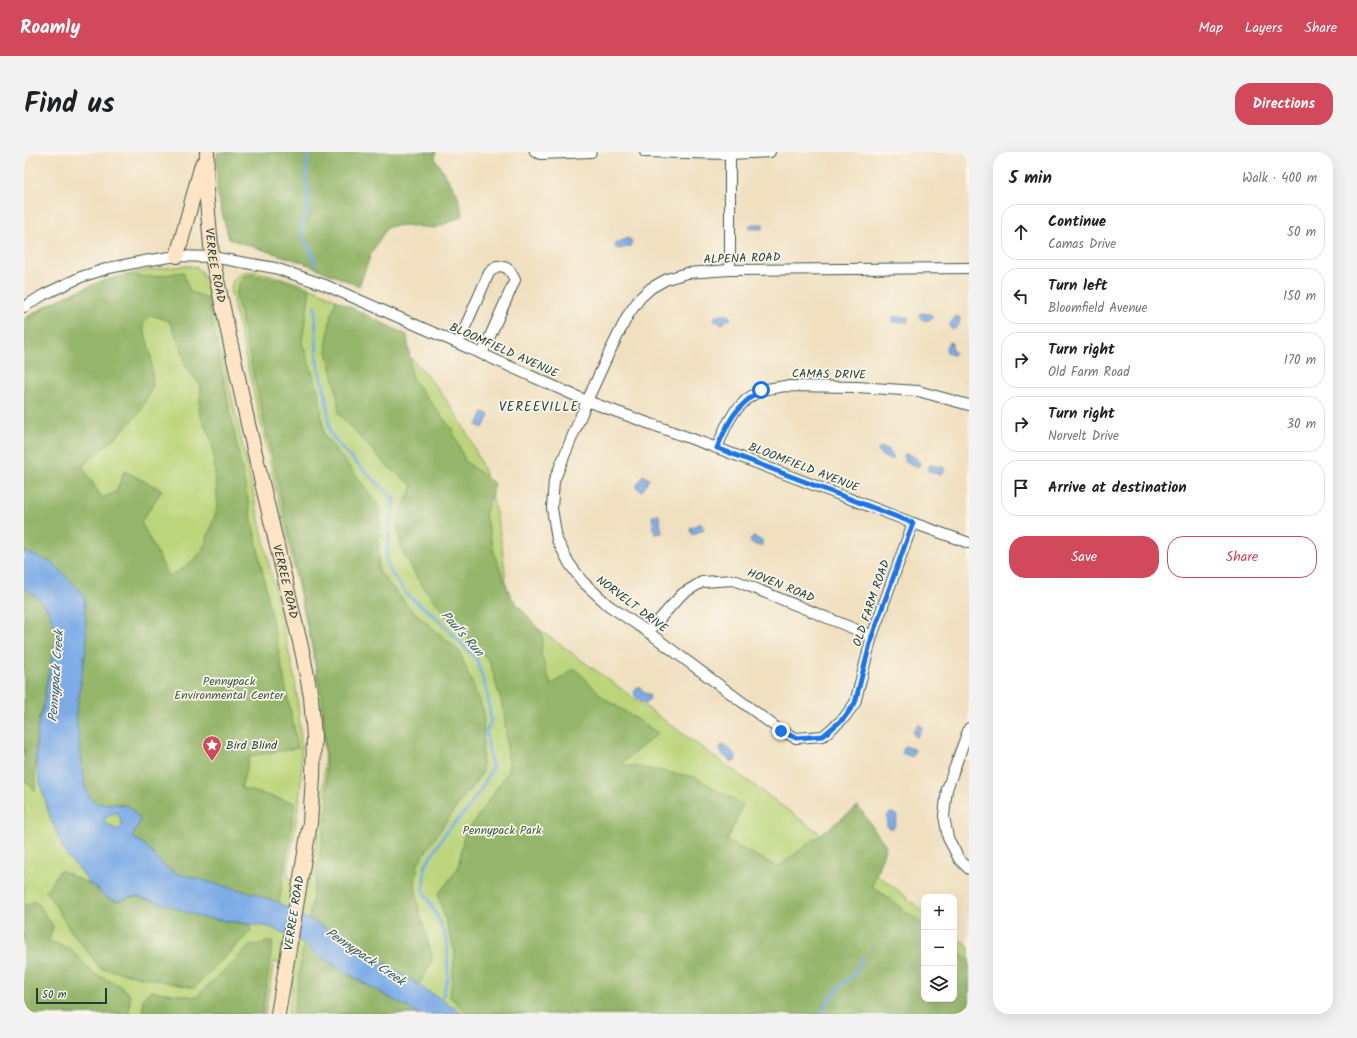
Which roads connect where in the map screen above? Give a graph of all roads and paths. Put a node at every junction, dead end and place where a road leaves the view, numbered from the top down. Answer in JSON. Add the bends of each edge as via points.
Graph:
{"nodes":[{"id":1,"x":206,"y":152,"type":"edge"},
{"id":2,"x":535,"y":152,"type":"edge"},
{"id":3,"x":591,"y":152,"type":"edge"},
{"id":4,"x":645,"y":152,"type":"edge"},
{"id":5,"x":770,"y":152,"type":"edge"},
{"id":6,"x":730,"y":154,"type":"junction"},
{"id":7,"x":177,"y":256,"type":"junction"},
{"id":8,"x":212,"y":257,"type":"junction"},
{"id":9,"x":969,"y":268,"type":"edge"},
{"id":10,"x":730,"y":270,"type":"junction"},
{"id":11,"x":24,"y":307,"type":"edge"},
{"id":12,"x":458,"y":343,"type":"junction"},
{"id":13,"x":482,"y":354,"type":"junction"},
{"id":14,"x":587,"y":402,"type":"junction"},
{"id":15,"x":969,"y":406,"type":"edge"},
{"id":16,"x":717,"y":448,"type":"junction"},
{"id":17,"x":913,"y":523,"type":"junction"},
{"id":18,"x":969,"y":543,"type":"edge"},
{"id":19,"x":648,"y":632,"type":"junction"},
{"id":20,"x":872,"y":636,"type":"junction"},
{"id":21,"x":969,"y":728,"type":"edge"},
{"id":22,"x":808,"y":738,"type":"joint"},
{"id":23,"x":969,"y":869,"type":"edge"},
{"id":24,"x":278,"y":1014,"type":"edge"}],
"edges":[{"from":1,"to":7,"type":"main road"},
{"from":1,"to":8,"type":"main road","name":"VERREE ROAD","via":[[206,190]]},
{"from":2,"to":3,"type":"street"},
{"from":4,"to":6,"type":"street"},
{"from":5,"to":6,"type":"street"},
{"from":6,"to":10,"type":"street"},
{"from":7,"to":8,"type":"street","name":"BLOOMFIELD AVENUE"},
{"from":7,"to":11,"type":"street","name":"BLOOMFIELD AVENUE","via":[[130,263],[81,277]]},
{"from":8,"to":12,"type":"street","name":"BLOOMFIELD AVENUE","via":[[275,268],[304,278]]},
{"from":8,"to":24,"type":"main road","name":"VERREE ROAD","via":[[311,697],[314,777],[310,823]]},
{"from":9,"to":10,"type":"street","name":"ALPENA ROAD"},
{"from":10,"to":14,"type":"street","name":"ALPENA ROAD","via":[[687,273],[667,279],[640,298],[609,352]]},
{"from":12,"to":13,"type":"street","name":"BLOOMFIELD AVENUE"},
{"from":12,"to":13,"type":"street","via":[[489,273],[497,266],[504,266],[511,271],[515,280]]},
{"from":13,"to":14,"type":"street","name":"BLOOMFIELD AVENUE"},
{"from":14,"to":16,"type":"street","name":"BLOOMFIELD AVENUE"},
{"from":14,"to":19,"type":"street","name":"NORVELT DRIVE","via":[[554,481],[552,508],[557,540],[582,581],[608,605]]},
{"from":15,"to":16,"type":"street","name":"CAMAS DRIVE","via":[[918,391],[785,386],[761,390],[747,399],[735,412]]},
{"from":16,"to":17,"type":"street","name":"BLOOMFIELD AVENUE"},
{"from":17,"to":18,"type":"street","name":"BLOOMFIELD AVENUE"},
{"from":17,"to":20,"type":"street","name":"OLD FARM ROAD"},
{"from":19,"to":20,"type":"street","name":"HOVEN ROAD","via":[[682,594],[702,582],[734,580]]},
{"from":19,"to":22,"type":"street","name":"NORVELT DRIVE","via":[[781,731],[796,738]]},
{"from":20,"to":22,"type":"street","name":"OLD FARM ROAD","via":[[855,703],[844,718],[823,736]]},
{"from":21,"to":23,"type":"street","via":[[947,789],[944,816],[948,838],[959,859]]}]}
